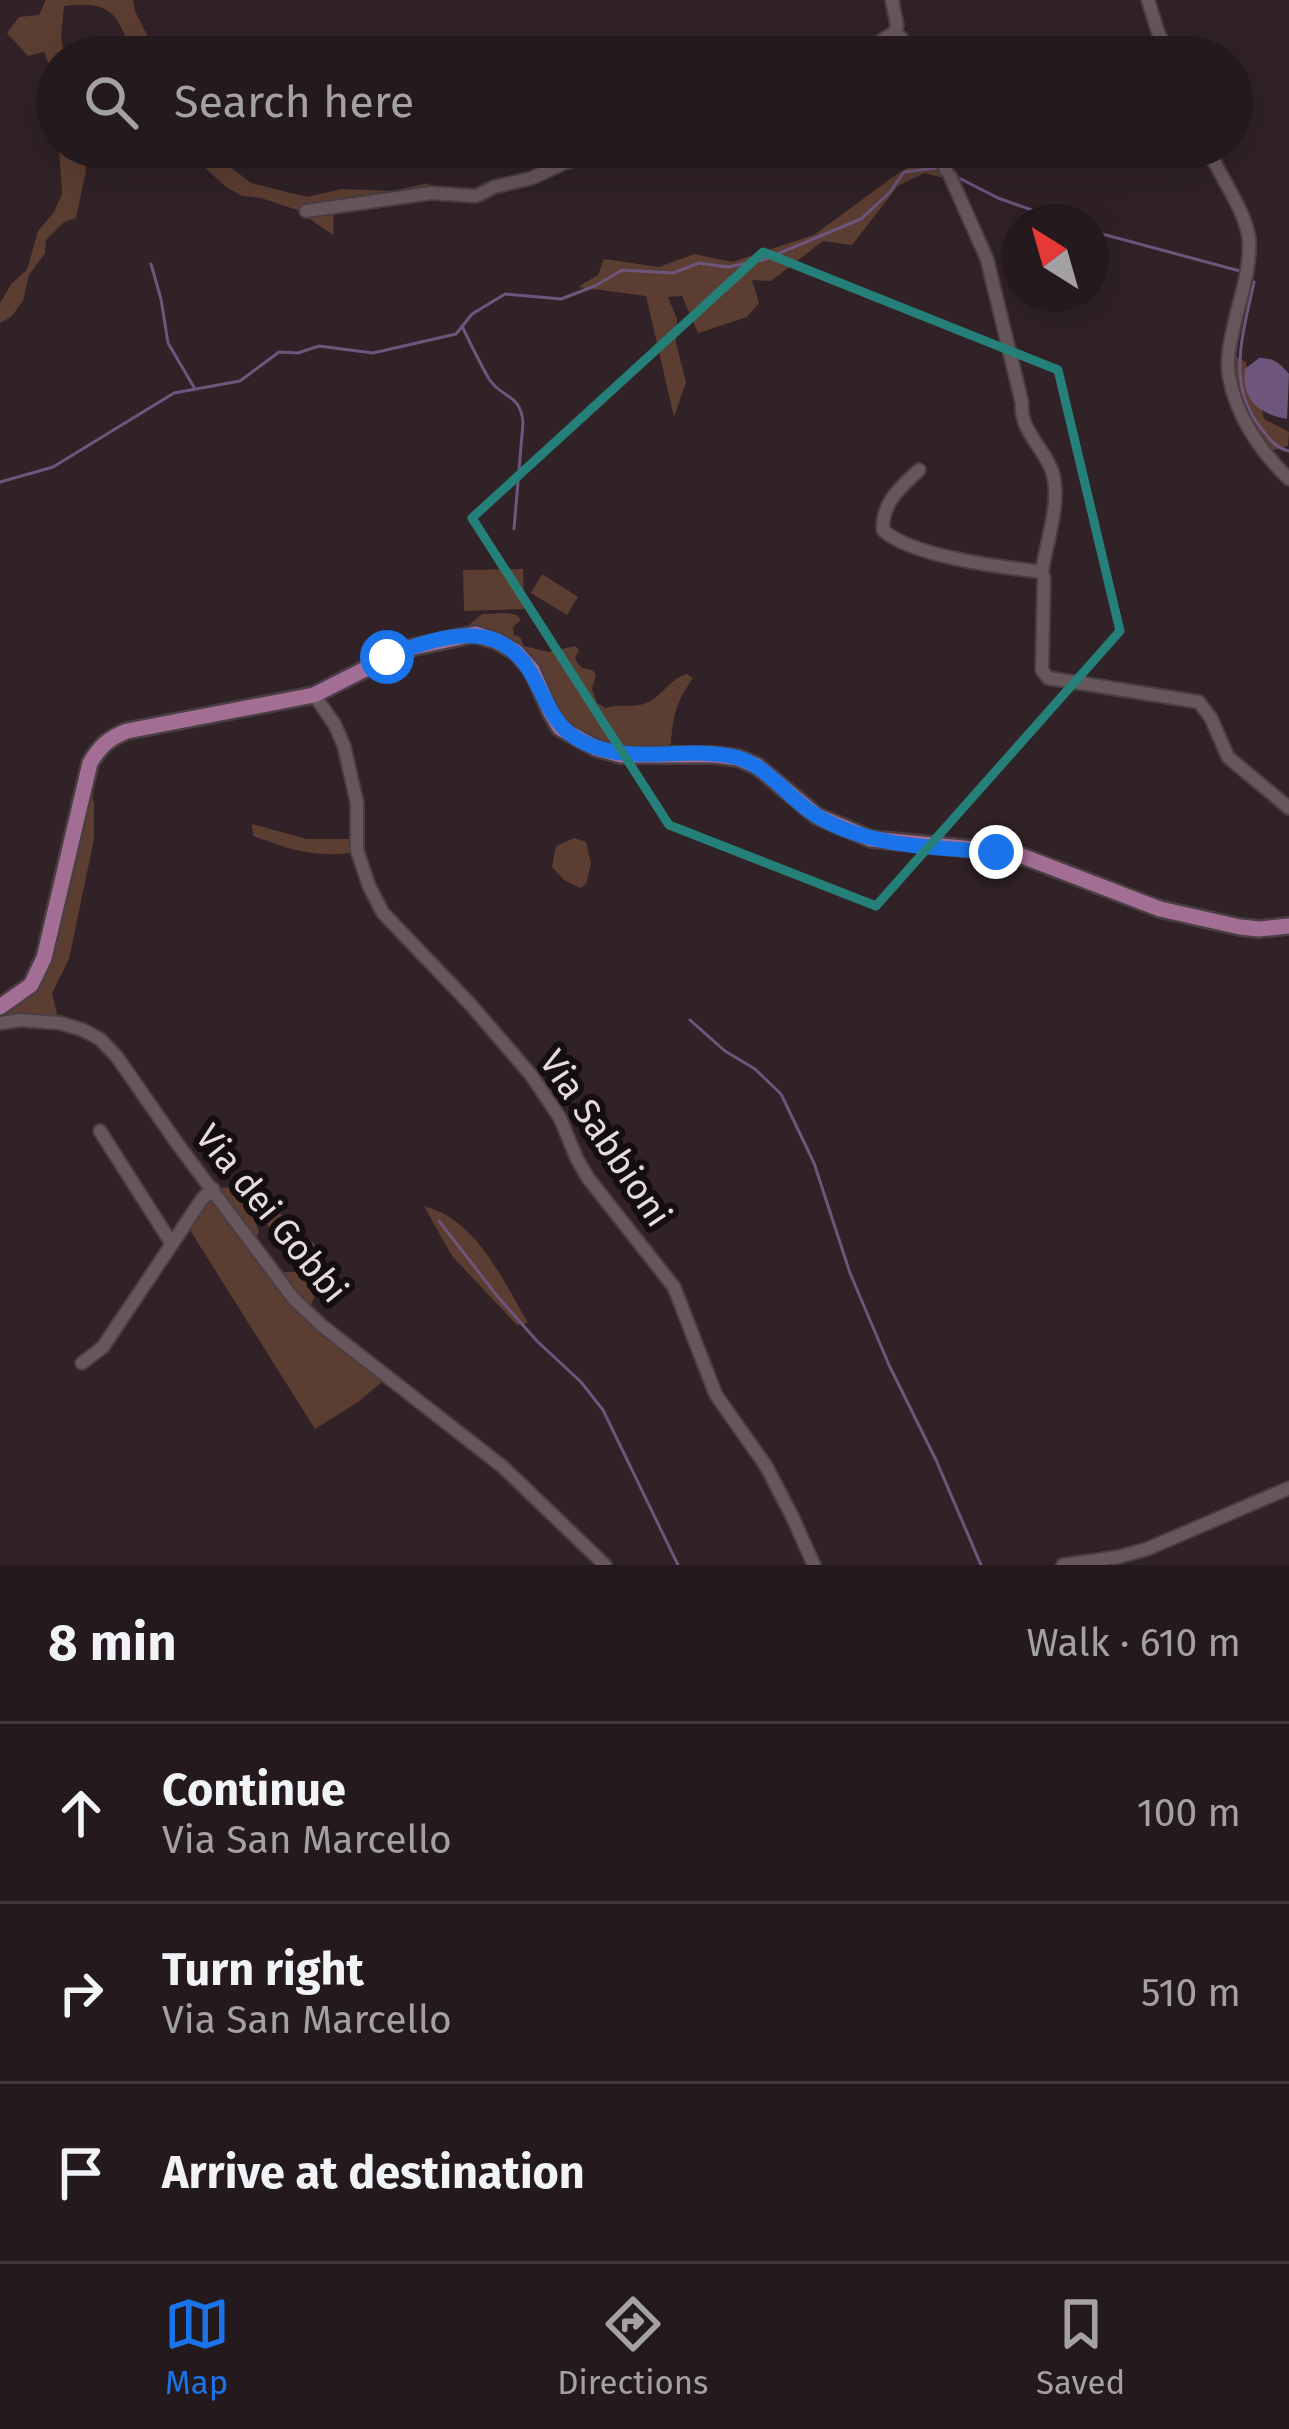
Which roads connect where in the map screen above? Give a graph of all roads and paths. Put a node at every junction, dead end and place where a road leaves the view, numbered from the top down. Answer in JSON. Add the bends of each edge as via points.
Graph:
{"nodes":[{"id":1,"x":892,"y":0,"type":"edge"},
{"id":2,"x":1148,"y":0,"type":"edge"},
{"id":3,"x":895,"y":32,"type":"junction"},
{"id":4,"x":889,"y":36,"type":"edge"},
{"id":5,"x":899,"y":36,"type":"edge"},
{"id":6,"x":1160,"y":36,"type":"edge"},
{"id":7,"x":553,"y":168,"type":"edge"},
{"id":8,"x":946,"y":168,"type":"edge"},
{"id":9,"x":1218,"y":168,"type":"edge"},
{"id":10,"x":306,"y":212,"type":"dead end"},
{"id":11,"x":919,"y":470,"type":"dead end"},
{"id":12,"x":1289,"y":479,"type":"edge"},
{"id":13,"x":1042,"y":572,"type":"junction"},
{"id":14,"x":314,"y":695,"type":"junction"},
{"id":15,"x":1289,"y":808,"type":"edge"},
{"id":16,"x":1289,"y":926,"type":"edge"},
{"id":17,"x":0,"y":1007,"type":"edge"},
{"id":18,"x":0,"y":1023,"type":"edge"},
{"id":19,"x":100,"y":1131,"type":"dead end"},
{"id":20,"x":213,"y":1189,"type":"junction"},
{"id":21,"x":172,"y":1244,"type":"junction"},
{"id":22,"x":82,"y":1363,"type":"dead end"},
{"id":23,"x":1289,"y":1487,"type":"edge"},
{"id":24,"x":605,"y":1565,"type":"edge"},
{"id":25,"x":814,"y":1565,"type":"edge"},
{"id":26,"x":1063,"y":1565,"type":"edge"}],
"edges":[{"from":1,"to":3,"type":"street"},
{"from":2,"to":6,"type":"street"},
{"from":3,"to":4,"type":"street"},
{"from":3,"to":5,"type":"street"},
{"from":7,"to":10,"type":"street","via":[[476,196],[431,193]]},
{"from":8,"to":13,"type":"street","via":[[987,259],[1021,416],[1055,481]]},
{"from":9,"to":12,"type":"street","via":[[1249,245],[1229,377],[1251,431]]},
{"from":11,"to":13,"type":"street","via":[[882,515],[893,540]]},
{"from":13,"to":15,"type":"street","via":[[1048,678],[1199,702],[1228,757]]},
{"from":14,"to":16,"type":"main road","via":[[405,649],[475,634],[516,652],[560,728],[596,748],[738,758],[817,816],[871,838],[1014,853],[1160,909],[1240,927]]},
{"from":14,"to":17,"type":"main road","via":[[128,731],[99,748],[44,958],[31,985]]},
{"from":14,"to":25,"type":"street","name":"Via Sabbioni","via":[[344,746],[357,850],[383,913],[531,1075],[588,1178],[667,1275],[716,1395],[766,1466]]},
{"from":18,"to":20,"type":"street","name":"Via dei Gobbi","via":[[60,1023],[100,1039]]},
{"from":19,"to":21,"type":"street"},
{"from":20,"to":21,"type":"street"},
{"from":20,"to":24,"type":"street","name":"Via dei Gobbi","via":[[321,1325],[503,1467]]},
{"from":21,"to":22,"type":"street","via":[[103,1347]]},
{"from":23,"to":26,"type":"street","via":[[1147,1549]]}]}
